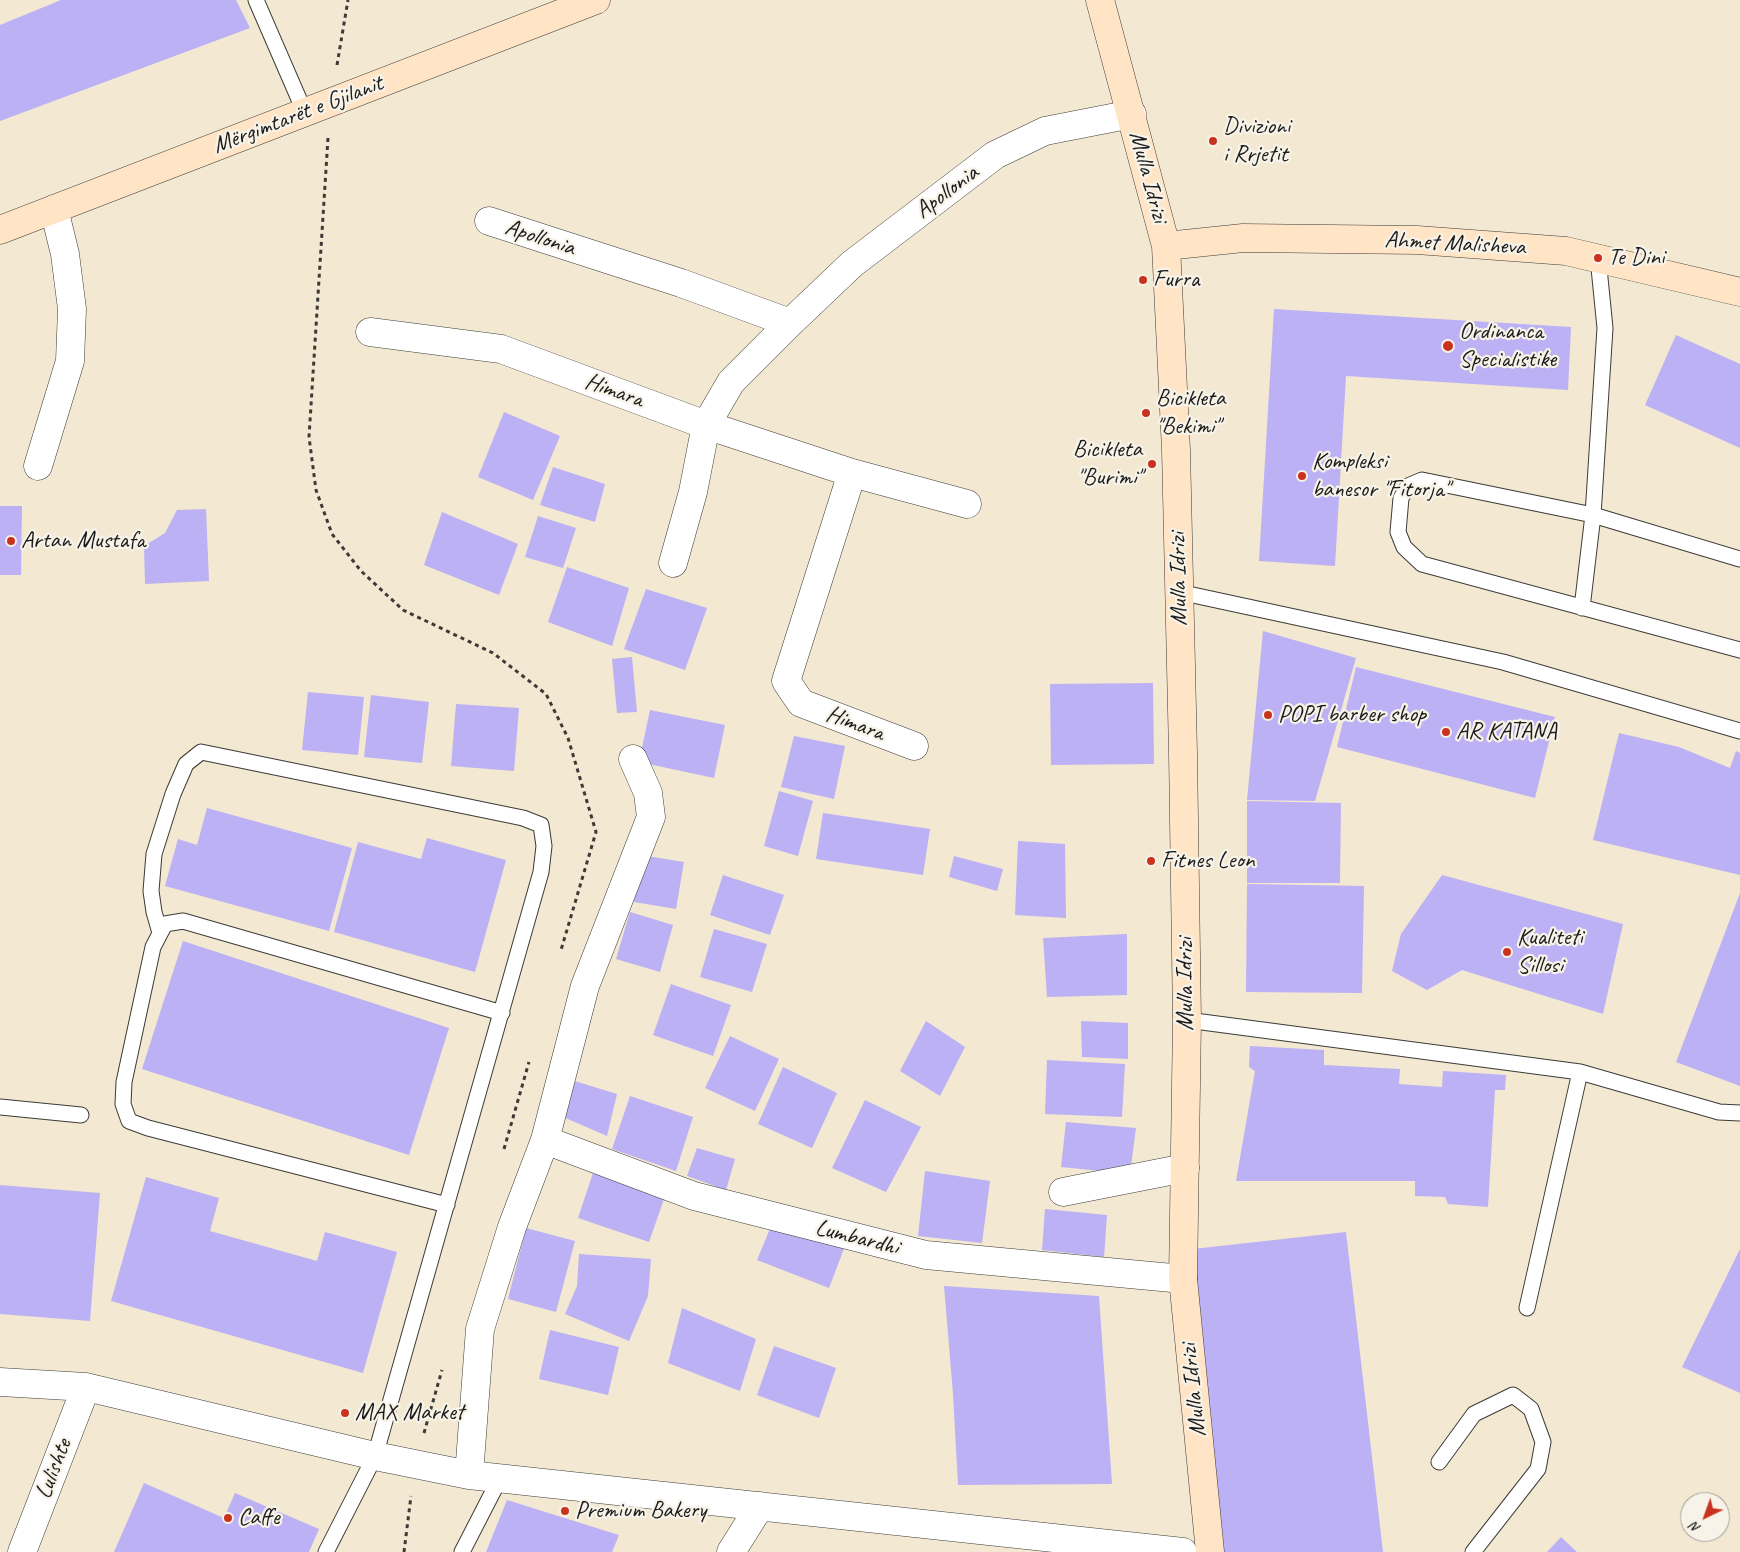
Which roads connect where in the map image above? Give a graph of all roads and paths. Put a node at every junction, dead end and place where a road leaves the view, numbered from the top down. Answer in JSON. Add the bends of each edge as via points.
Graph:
{"nodes":[{"id":1,"x":256,"y":0,"type":"edge"},
{"id":2,"x":348,"y":0,"type":"edge"},
{"id":3,"x":596,"y":0,"type":"edge"},
{"id":4,"x":1100,"y":0,"type":"edge"},
{"id":5,"x":330,"y":103,"type":"junction"},
{"id":6,"x":305,"y":113,"type":"junction"},
{"id":7,"x":1132,"y":114,"type":"junction"},
{"id":8,"x":54,"y":209,"type":"junction"},
{"id":9,"x":489,"y":221,"type":"dead end"},
{"id":10,"x":0,"y":230,"type":"edge"},
{"id":11,"x":1166,"y":246,"type":"junction"},
{"id":12,"x":1598,"y":258,"type":"junction"},
{"id":13,"x":1740,"y":292,"type":"edge"},
{"id":14,"x":790,"y":323,"type":"junction"},
{"id":15,"x":370,"y":332,"type":"dead end"},
{"id":16,"x":706,"y":425,"type":"junction"},
{"id":17,"x":38,"y":466,"type":"dead end"},
{"id":18,"x":852,"y":473,"type":"junction"},
{"id":19,"x":967,"y":504,"type":"dead end"},
{"id":20,"x":1593,"y":515,"type":"junction"},
{"id":21,"x":1740,"y":560,"type":"edge"},
{"id":22,"x":673,"y":563,"type":"dead end"},
{"id":23,"x":1180,"y":592,"type":"junction"},
{"id":24,"x":1582,"y":608,"type":"junction"},
{"id":25,"x":1740,"y":650,"type":"edge"},
{"id":26,"x":1740,"y":731,"type":"edge"},
{"id":27,"x":914,"y":746,"type":"dead end"},
{"id":28,"x":633,"y":759,"type":"dead end"},
{"id":29,"x":596,"y":832,"type":"dead end"},
{"id":30,"x":160,"y":933,"type":"junction"},
{"id":31,"x":502,"y":1013,"type":"junction"},
{"id":32,"x":1187,"y":1020,"type":"junction"},
{"id":33,"x":1580,"y":1072,"type":"junction"},
{"id":34,"x":0,"y":1107,"type":"edge"},
{"id":35,"x":1740,"y":1113,"type":"edge"},
{"id":36,"x":81,"y":1115,"type":"dead end"},
{"id":37,"x":544,"y":1140,"type":"junction"},
{"id":38,"x":1185,"y":1168,"type":"junction"},
{"id":39,"x":1063,"y":1192,"type":"dead end"},
{"id":40,"x":447,"y":1205,"type":"junction"},
{"id":41,"x":1183,"y":1279,"type":"junction"},
{"id":42,"x":1527,"y":1308,"type":"dead end"},
{"id":43,"x":0,"y":1382,"type":"edge"},
{"id":44,"x":86,"y":1387,"type":"junction"},
{"id":45,"x":375,"y":1456,"type":"junction"},
{"id":46,"x":1439,"y":1462,"type":"dead end"},
{"id":47,"x":415,"y":1465,"type":"junction"},
{"id":48,"x":463,"y":1474,"type":"junction"},
{"id":49,"x":500,"y":1478,"type":"junction"},
{"id":50,"x":760,"y":1506,"type":"junction"},
{"id":51,"x":22,"y":1552,"type":"edge"},
{"id":52,"x":326,"y":1552,"type":"edge"},
{"id":53,"x":404,"y":1552,"type":"edge"},
{"id":54,"x":462,"y":1552,"type":"edge"},
{"id":55,"x":731,"y":1552,"type":"edge"},
{"id":56,"x":1183,"y":1552,"type":"edge"},
{"id":57,"x":1210,"y":1552,"type":"edge"},
{"id":58,"x":1473,"y":1552,"type":"edge"}],
"edges":[{"from":1,"to":6,"type":"lane"},
{"from":2,"to":5,"type":"path"},
{"from":3,"to":5,"type":"street","name":"Mërgimtarët e Gjilanit"},
{"from":4,"to":7,"type":"street","name":"Mulla Idrizi"},
{"from":5,"to":6,"type":"street","name":"Mërgimtarët e Gjilanit"},
{"from":5,"to":29,"type":"path","via":[[309,437],[316,490],[332,534],[361,571],[403,610],[493,654],[546,694],[568,738]]},
{"from":6,"to":8,"type":"street","name":"Mërgimtarët e Gjilanit"},
{"from":7,"to":11,"type":"street","name":"Mulla Idrizi"},
{"from":7,"to":14,"type":"street","name":"Apollonia","via":[[1044,132],[995,155],[852,264]]},
{"from":8,"to":10,"type":"street","name":"Mërgimtarët e Gjilanit"},
{"from":8,"to":17,"type":"street","via":[[65,254],[72,309],[70,361]]},
{"from":9,"to":14,"type":"street","name":"Apollonia"},
{"from":11,"to":12,"type":"street","name":"Ahmet Malisheva","via":[[1243,238],[1417,240],[1566,251]]},
{"from":11,"to":23,"type":"street","name":"Mulla Idrizi"},
{"from":12,"to":13,"type":"street","name":"Ahmet Malisheva"},
{"from":12,"to":20,"type":"lane","via":[[1605,328]]},
{"from":14,"to":16,"type":"street","name":"Apollonia","via":[[731,382]]},
{"from":15,"to":16,"type":"street","name":"Himara","via":[[501,349]]},
{"from":16,"to":18,"type":"street","name":"Himara"},
{"from":16,"to":22,"type":"street","name":"Apollonia","via":[[693,492]]},
{"from":18,"to":19,"type":"street","name":"Himara"},
{"from":18,"to":27,"type":"street","name":"Himara","via":[[786,681],[801,703]]},
{"from":20,"to":21,"type":"lane"},
{"from":20,"to":24,"type":"lane"},
{"from":20,"to":24,"type":"lane","via":[[1422,480],[1408,486],[1401,498],[1398,532],[1404,547],[1422,564]]},
{"from":23,"to":26,"type":"lane","via":[[1503,662]]},
{"from":23,"to":32,"type":"street","name":"Mulla Idrizi"},
{"from":24,"to":25,"type":"lane"},
{"from":28,"to":37,"type":"street","via":[[648,793],[651,816],[585,986]]},
{"from":30,"to":31,"type":"lane","via":[[165,924],[183,921]]},
{"from":30,"to":31,"type":"lane","via":[[151,891],[154,854],[186,764],[201,752],[523,818],[541,825],[544,846],[541,872]]},
{"from":30,"to":40,"type":"lane","via":[[153,947],[124,1082],[124,1104],[129,1121]]},
{"from":31,"to":40,"type":"lane"},
{"from":32,"to":33,"type":"lane"},
{"from":32,"to":38,"type":"street","name":"Mulla Idrizi"},
{"from":33,"to":35,"type":"lane","via":[[1720,1112]]},
{"from":33,"to":42,"type":"lane"},
{"from":34,"to":36,"type":"lane"},
{"from":37,"to":41,"type":"street","name":"Lumbardhi","via":[[694,1196],[926,1255]]},
{"from":37,"to":48,"type":"street","via":[[480,1329]]},
{"from":38,"to":39,"type":"street"},
{"from":38,"to":41,"type":"street","name":"Mulla Idrizi"},
{"from":40,"to":45,"type":"lane"},
{"from":41,"to":57,"type":"street","name":"Mulla Idrizi"},
{"from":43,"to":44,"type":"street"},
{"from":44,"to":45,"type":"street"},
{"from":44,"to":51,"type":"street","name":"Lulishte"},
{"from":45,"to":47,"type":"street"},
{"from":45,"to":52,"type":"lane"},
{"from":46,"to":58,"type":"lane","via":[[1474,1414],[1513,1395],[1531,1409],[1543,1442],[1538,1469]]},
{"from":47,"to":48,"type":"street"},
{"from":47,"to":53,"type":"path"},
{"from":48,"to":49,"type":"street"},
{"from":49,"to":50,"type":"street"},
{"from":49,"to":54,"type":"lane"},
{"from":50,"to":55,"type":"street"},
{"from":50,"to":56,"type":"street"}]}
